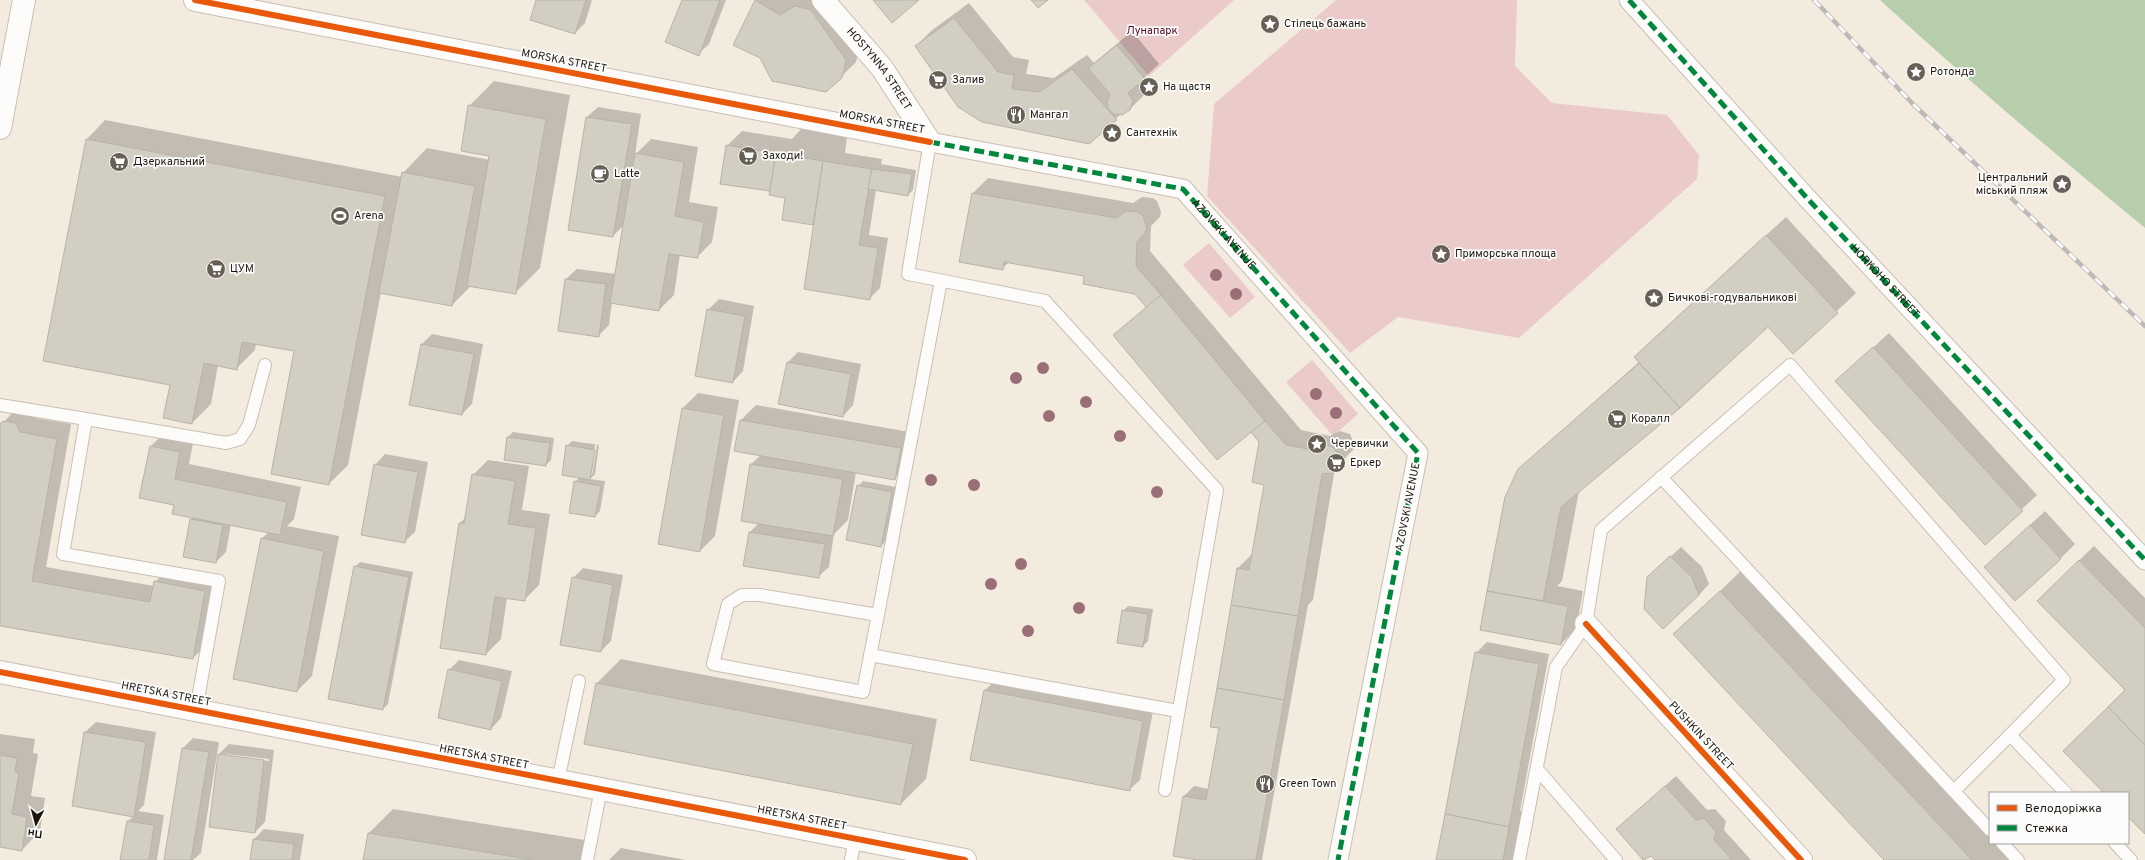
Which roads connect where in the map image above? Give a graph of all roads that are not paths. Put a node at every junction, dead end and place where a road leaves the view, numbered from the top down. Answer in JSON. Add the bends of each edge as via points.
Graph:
{"nodes":[{"id":1,"x":24,"y":0,"type":"edge"},
{"id":2,"x":195,"y":0,"type":"edge"},
{"id":3,"x":823,"y":0,"type":"edge"},
{"id":4,"x":1629,"y":0,"type":"edge"},
{"id":5,"x":0,"y":128,"type":"edge"},
{"id":6,"x":938,"y":143,"type":"junction"},
{"id":7,"x":941,"y":281,"type":"junction"},
{"id":8,"x":265,"y":365,"type":"dead end"},
{"id":9,"x":0,"y":405,"type":"edge"},
{"id":10,"x":86,"y":419,"type":"junction"},
{"id":11,"x":1661,"y":477,"type":"junction"},
{"id":12,"x":2145,"y":560,"type":"edge"},
{"id":13,"x":878,"y":615,"type":"junction"},
{"id":14,"x":1586,"y":624,"type":"junction"},
{"id":15,"x":870,"y":655,"type":"junction"},
{"id":16,"x":0,"y":672,"type":"edge"},
{"id":17,"x":579,"y":681,"type":"dead end"},
{"id":18,"x":196,"y":710,"type":"junction"},
{"id":19,"x":1178,"y":712,"type":"junction"},
{"id":20,"x":2010,"y":735,"type":"junction"},
{"id":21,"x":1537,"y":769,"type":"junction"},
{"id":22,"x":558,"y":781,"type":"junction"},
{"id":23,"x":601,"y":789,"type":"junction"},
{"id":24,"x":1165,"y":790,"type":"dead end"},
{"id":25,"x":1954,"y":791,"type":"junction"},
{"id":26,"x":2065,"y":792,"type":"edge"},
{"id":27,"x":1989,"y":829,"type":"edge"},
{"id":28,"x":855,"y":839,"type":"junction"},
{"id":29,"x":2003,"y":844,"type":"edge"},
{"id":30,"x":2116,"y":844,"type":"edge"},
{"id":31,"x":587,"y":860,"type":"edge"},
{"id":32,"x":851,"y":860,"type":"edge"},
{"id":33,"x":965,"y":860,"type":"edge"},
{"id":34,"x":1338,"y":860,"type":"edge"},
{"id":35,"x":1519,"y":860,"type":"edge"},
{"id":36,"x":1616,"y":860,"type":"edge"},
{"id":37,"x":1801,"y":860,"type":"edge"},
{"id":38,"x":2018,"y":860,"type":"edge"},
{"id":39,"x":2131,"y":860,"type":"edge"}],
"edges":[{"from":1,"to":5,"type":"street"},
{"from":2,"to":6,"type":"street","name":"MORSKA STREET"},
{"from":3,"to":6,"type":"street","name":"HOSTYNNA STREET","via":[[882,68]]},
{"from":4,"to":12,"type":"street","name":"HORKOHO STREET","via":[[1806,197]]},
{"from":6,"to":7,"type":"lane","via":[[908,274]]},
{"from":6,"to":34,"type":"street","name":"AZOVSKI AVENUE","via":[[1183,190],[1418,453]]},
{"from":7,"to":13,"type":"lane"},
{"from":7,"to":19,"type":"lane","via":[[1045,300],[1217,490]]},
{"from":8,"to":10,"type":"lane","via":[[249,425],[240,439],[226,443]]},
{"from":9,"to":10,"type":"lane"},
{"from":10,"to":18,"type":"lane","via":[[63,554],[219,581]]},
{"from":11,"to":14,"type":"lane","via":[[1601,530]]},
{"from":11,"to":20,"type":"lane","via":[[1790,365],[2064,680]]},
{"from":11,"to":25,"type":"lane"},
{"from":13,"to":15,"type":"lane"},
{"from":13,"to":15,"type":"lane","via":[[760,595],[742,595],[728,604],[713,664],[863,692]]},
{"from":14,"to":21,"type":"lane","via":[[1556,666]]},
{"from":14,"to":37,"type":"street","name":"PUSHKIN STREET"},
{"from":15,"to":19,"type":"lane"},
{"from":16,"to":18,"type":"street","name":"HRETSKA STREET"},
{"from":17,"to":22,"type":"lane"},
{"from":18,"to":22,"type":"street","name":"HRETSKA STREET"},
{"from":19,"to":24,"type":"lane"},
{"from":20,"to":25,"type":"lane"},
{"from":20,"to":26,"type":"lane"},
{"from":21,"to":35,"type":"lane"},
{"from":21,"to":36,"type":"lane"},
{"from":22,"to":23,"type":"street","name":"HRETSKA STREET"},
{"from":23,"to":28,"type":"street","name":"HRETSKA STREET"},
{"from":23,"to":31,"type":"lane"},
{"from":25,"to":27,"type":"lane"},
{"from":28,"to":32,"type":"lane"},
{"from":28,"to":33,"type":"street","name":"HRETSKA STREET"},
{"from":29,"to":38,"type":"lane"},
{"from":30,"to":39,"type":"lane"}]}
